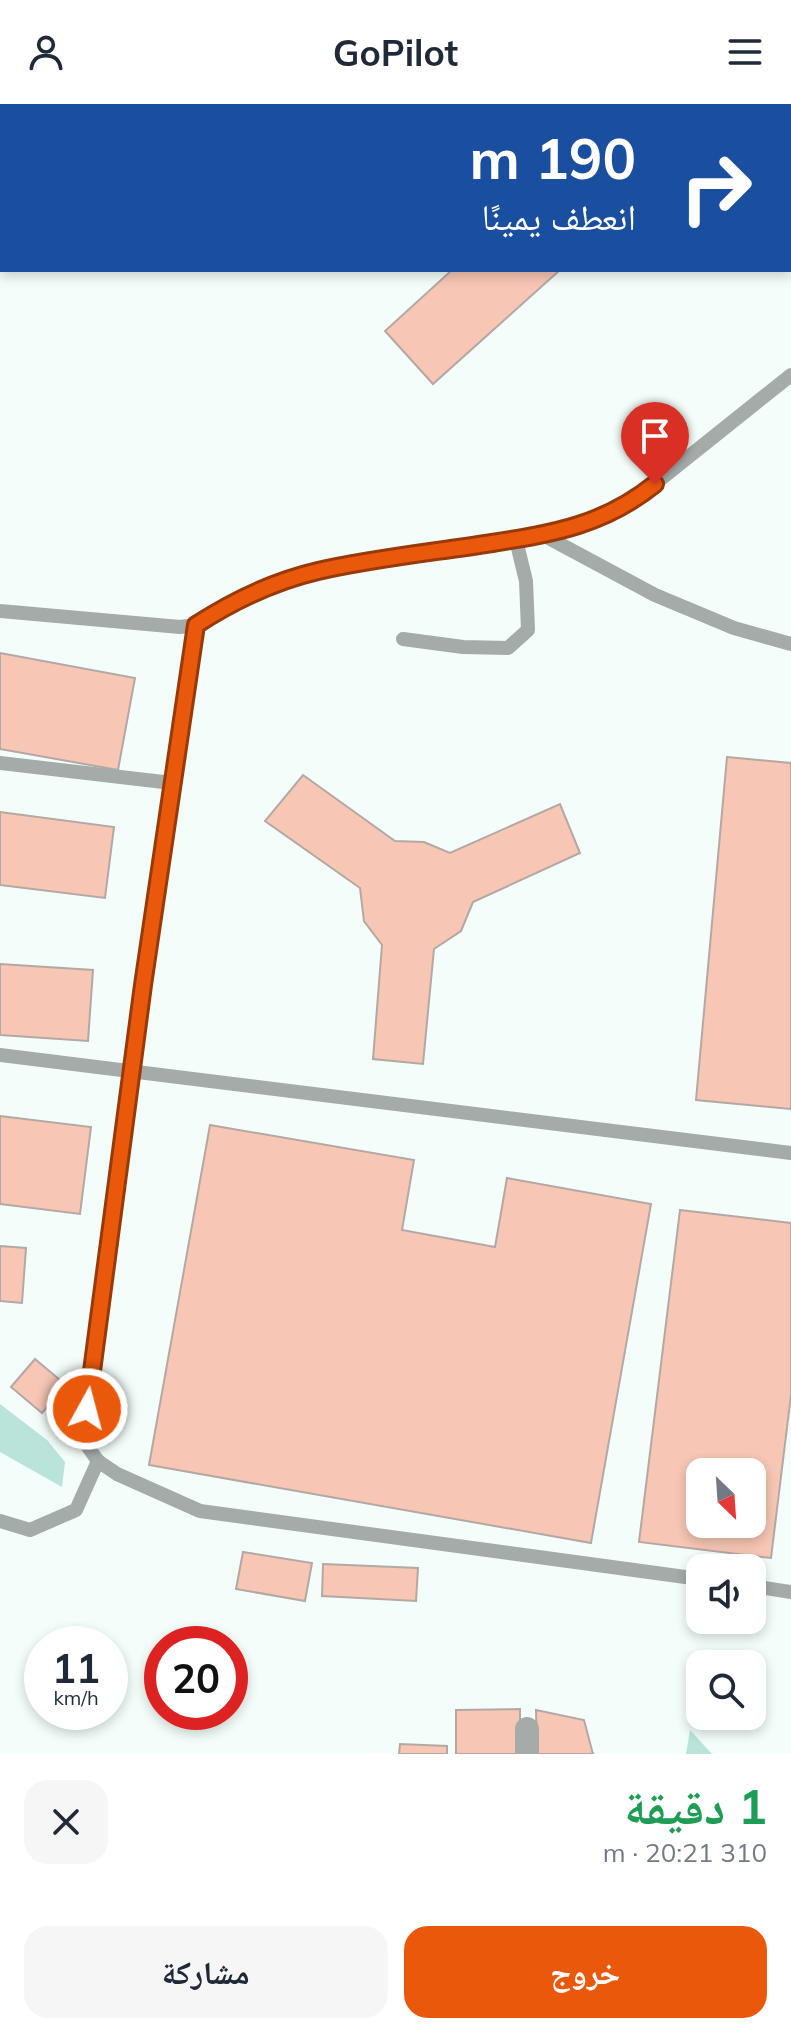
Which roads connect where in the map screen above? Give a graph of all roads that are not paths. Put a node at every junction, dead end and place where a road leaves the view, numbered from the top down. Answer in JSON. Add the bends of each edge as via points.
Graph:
{"nodes":[{"id":1,"x":791,"y":375,"type":"edge"},
{"id":2,"x":545,"y":536,"type":"junction"},
{"id":3,"x":516,"y":540,"type":"junction"},
{"id":4,"x":0,"y":611,"type":"edge"},
{"id":5,"x":196,"y":625,"type":"junction"},
{"id":6,"x":403,"y":639,"type":"dead end"},
{"id":7,"x":791,"y":644,"type":"edge"},
{"id":8,"x":0,"y":763,"type":"edge"},
{"id":9,"x":172,"y":783,"type":"junction"},
{"id":10,"x":0,"y":1055,"type":"edge"},
{"id":11,"x":131,"y":1071,"type":"junction"},
{"id":12,"x":791,"y":1153,"type":"edge"},
{"id":13,"x":98,"y":1461,"type":"junction"},
{"id":14,"x":0,"y":1521,"type":"edge"},
{"id":15,"x":686,"y":1577,"type":"edge"},
{"id":16,"x":766,"y":1588,"type":"edge"},
{"id":17,"x":791,"y":1592,"type":"edge"},
{"id":18,"x":527,"y":1729,"type":"dead end"},
{"id":19,"x":527,"y":1754,"type":"edge"}],
"edges":[{"from":1,"to":2,"type":"lane","via":[[632,502],[590,523]]},
{"from":2,"to":3,"type":"lane"},
{"from":2,"to":7,"type":"lane","via":[[655,595],[734,628]]},
{"from":3,"to":5,"type":"lane","via":[[318,571],[245,597]]},
{"from":3,"to":6,"type":"lane","via":[[526,581],[528,630],[508,648]]},
{"from":4,"to":5,"type":"lane"},
{"from":5,"to":9,"type":"lane"},
{"from":8,"to":9,"type":"lane"},
{"from":9,"to":11,"type":"lane"},
{"from":10,"to":11,"type":"lane"},
{"from":11,"to":12,"type":"lane"},
{"from":11,"to":13,"type":"lane","via":[[83,1440]]},
{"from":13,"to":14,"type":"lane","via":[[76,1510],[30,1530]]},
{"from":13,"to":15,"type":"lane","via":[[200,1511]]},
{"from":16,"to":17,"type":"lane"},
{"from":18,"to":19,"type":"street"}]}
